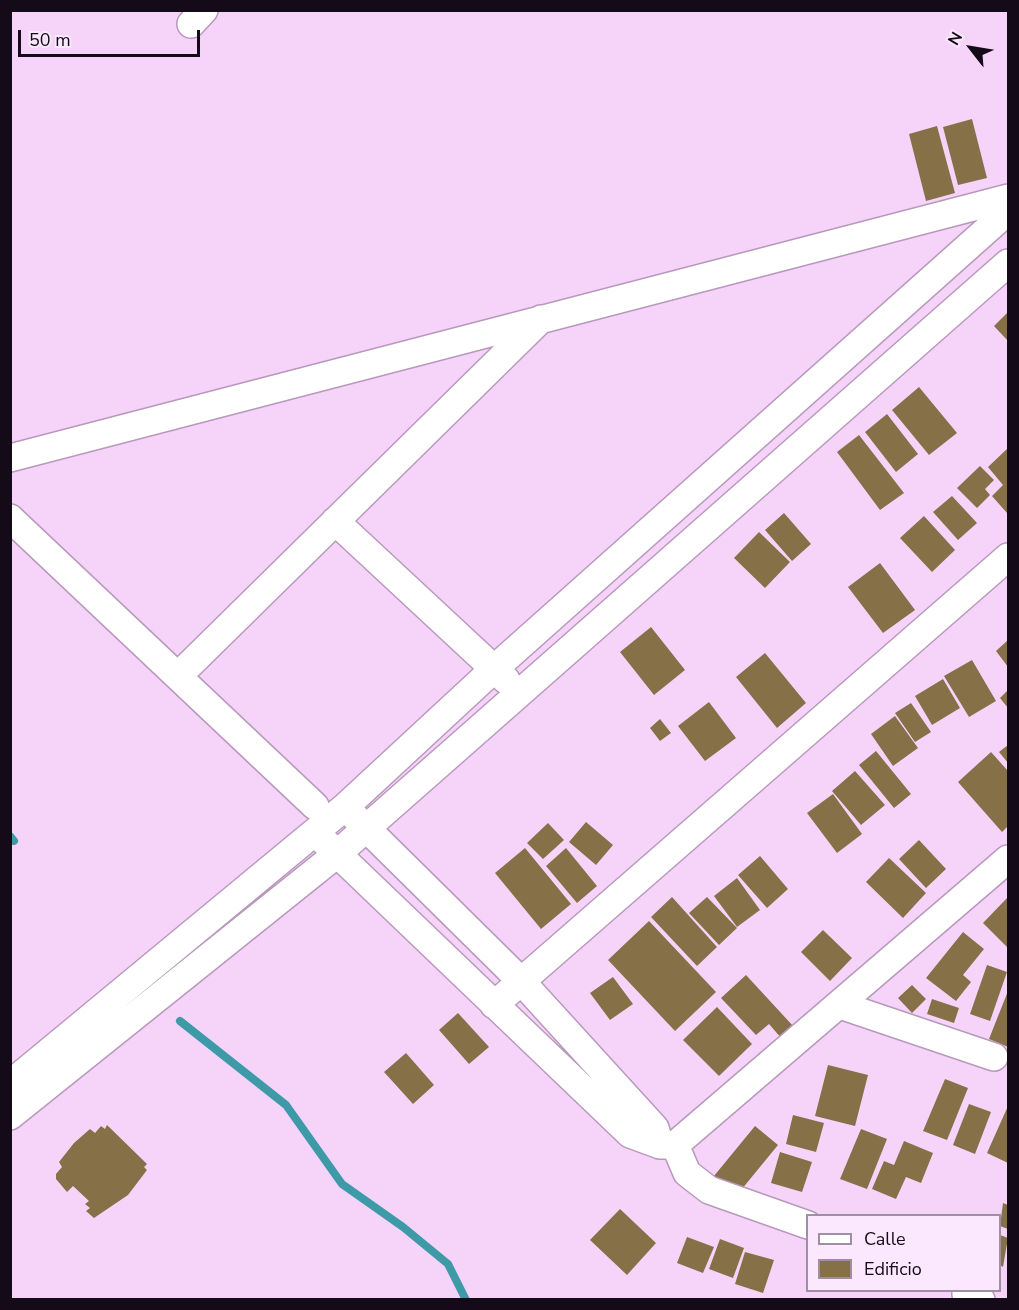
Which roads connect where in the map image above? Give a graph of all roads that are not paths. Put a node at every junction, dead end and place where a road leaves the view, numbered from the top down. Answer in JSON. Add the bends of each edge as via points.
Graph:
{"nodes":[{"id":1,"x":1008,"y":198,"type":"edge"},
{"id":2,"x":1008,"y":210,"type":"edge"},
{"id":3,"x":1008,"y":263,"type":"edge"},
{"id":4,"x":542,"y":318,"type":"junction"},
{"id":5,"x":10,"y":458,"type":"edge"},
{"id":6,"x":10,"y":518,"type":"edge"},
{"id":7,"x":335,"y":521,"type":"junction"},
{"id":8,"x":1008,"y":557,"type":"edge"},
{"id":9,"x":494,"y":669,"type":"junction"},
{"id":10,"x":178,"y":676,"type":"junction"},
{"id":11,"x":519,"y":692,"type":"junction"},
{"id":12,"x":345,"y":807,"type":"junction"},
{"id":13,"x":315,"y":819,"type":"junction"},
{"id":14,"x":365,"y":827,"type":"junction"},
{"id":15,"x":337,"y":854,"type":"junction"},
{"id":16,"x":1008,"y":859,"type":"edge"},
{"id":17,"x":521,"y":981,"type":"junction"},
{"id":18,"x":494,"y":1005,"type":"junction"},
{"id":19,"x":840,"y":1005,"type":"junction"},
{"id":20,"x":88,"y":1038,"type":"junction"},
{"id":21,"x":994,"y":1056,"type":"dead end"},
{"id":22,"x":10,"y":1084,"type":"edge"},
{"id":23,"x":10,"y":1116,"type":"edge"},
{"id":24,"x":668,"y":1145,"type":"junction"},
{"id":25,"x":806,"y":1225,"type":"edge"}],
"edges":[{"from":1,"to":4,"type":"street"},
{"from":2,"to":9,"type":"street"},
{"from":3,"to":11,"type":"street"},
{"from":4,"to":5,"type":"street"},
{"from":4,"to":7,"type":"street"},
{"from":6,"to":10,"type":"street"},
{"from":7,"to":9,"type":"street"},
{"from":7,"to":10,"type":"street"},
{"from":8,"to":17,"type":"street"},
{"from":9,"to":11,"type":"street"},
{"from":9,"to":12,"type":"street"},
{"from":10,"to":13,"type":"street"},
{"from":11,"to":14,"type":"street"},
{"from":12,"to":13,"type":"street"},
{"from":12,"to":14,"type":"street"},
{"from":13,"to":15,"type":"street"},
{"from":13,"to":20,"type":"street"},
{"from":14,"to":15,"type":"street"},
{"from":14,"to":17,"type":"street"},
{"from":15,"to":18,"type":"street"},
{"from":15,"to":20,"type":"street"},
{"from":16,"to":19,"type":"street"},
{"from":17,"to":18,"type":"street"},
{"from":17,"to":24,"type":"street"},
{"from":18,"to":24,"type":"street","via":[[630,1134]]},
{"from":19,"to":21,"type":"street"},
{"from":19,"to":24,"type":"street"},
{"from":20,"to":22,"type":"street"},
{"from":20,"to":23,"type":"street"},
{"from":24,"to":25,"type":"street","via":[[687,1173],[710,1190]]}]}
